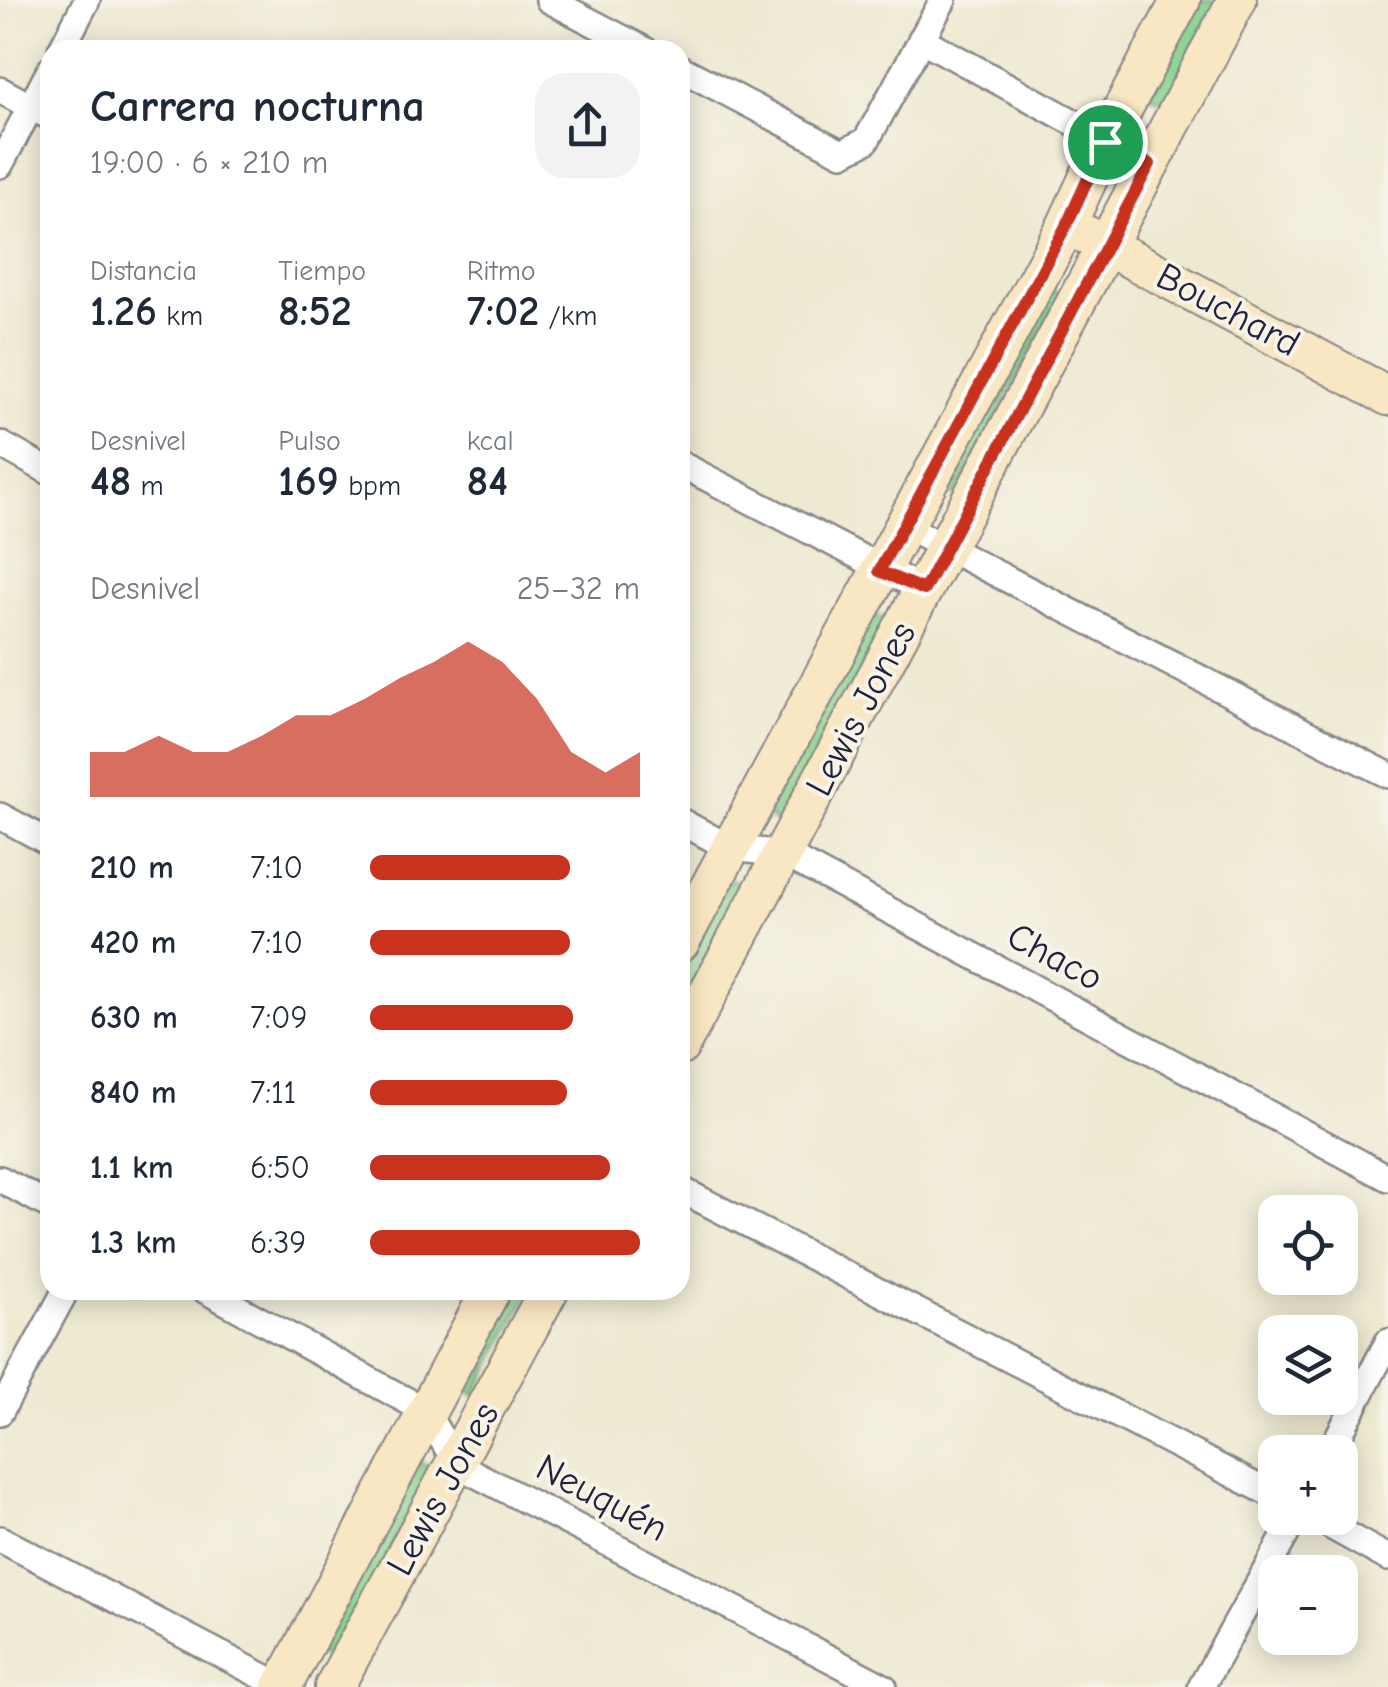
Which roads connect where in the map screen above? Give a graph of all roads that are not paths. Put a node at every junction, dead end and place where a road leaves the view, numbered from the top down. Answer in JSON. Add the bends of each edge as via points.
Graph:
{"nodes":[{"id":1,"x":87,"y":0,"type":"edge"},
{"id":2,"x":550,"y":0,"type":"edge"},
{"id":3,"x":943,"y":0,"type":"edge"},
{"id":4,"x":1182,"y":0,"type":"edge"},
{"id":5,"x":1238,"y":0,"type":"edge"},
{"id":6,"x":66,"y":40,"type":"edge"},
{"id":7,"x":626,"y":40,"type":"edge"},
{"id":8,"x":921,"y":40,"type":"junction"},
{"id":9,"x":690,"y":73,"type":"edge"},
{"id":10,"x":0,"y":90,"type":"edge"},
{"id":11,"x":40,"y":112,"type":"edge"},
{"id":12,"x":1105,"y":142,"type":"junction"},
{"id":13,"x":1150,"y":164,"type":"junction"},
{"id":14,"x":0,"y":165,"type":"edge"},
{"id":15,"x":1066,"y":226,"type":"junction"},
{"id":16,"x":1108,"y":246,"type":"junction"},
{"id":17,"x":1388,"y":396,"type":"edge"},
{"id":18,"x":0,"y":444,"type":"edge"},
{"id":19,"x":40,"y":466,"type":"edge"},
{"id":20,"x":690,"y":469,"type":"edge"},
{"id":21,"x":904,"y":526,"type":"junction"},
{"id":22,"x":948,"y":545,"type":"junction"},
{"id":23,"x":879,"y":571,"type":"junction"},
{"id":24,"x":924,"y":590,"type":"junction"},
{"id":25,"x":1388,"y":775,"type":"edge"},
{"id":26,"x":0,"y":816,"type":"edge"},
{"id":27,"x":690,"y":826,"type":"edge"},
{"id":28,"x":40,"y":838,"type":"edge"},
{"id":29,"x":730,"y":848,"type":"junction"},
{"id":30,"x":784,"y":854,"type":"junction"},
{"id":31,"x":690,"y":923,"type":"edge"},
{"id":32,"x":690,"y":1028,"type":"edge"},
{"id":33,"x":1388,"y":1178,"type":"edge"},
{"id":34,"x":0,"y":1179,"type":"edge"},
{"id":35,"x":690,"y":1194,"type":"edge"},
{"id":36,"x":40,"y":1201,"type":"edge"},
{"id":37,"x":61,"y":1300,"type":"edge"},
{"id":38,"x":223,"y":1300,"type":"edge"},
{"id":39,"x":485,"y":1300,"type":"edge"},
{"id":40,"x":544,"y":1300,"type":"edge"},
{"id":41,"x":1388,"y":1342,"type":"edge"},
{"id":42,"x":424,"y":1410,"type":"junction"},
{"id":43,"x":0,"y":1412,"type":"edge"},
{"id":44,"x":1339,"y":1435,"type":"edge"},
{"id":45,"x":458,"y":1464,"type":"junction"},
{"id":46,"x":1258,"y":1487,"type":"edge"},
{"id":47,"x":1286,"y":1535,"type":"edge"},
{"id":48,"x":1347,"y":1535,"type":"edge"},
{"id":49,"x":0,"y":1539,"type":"edge"},
{"id":50,"x":1388,"y":1558,"type":"edge"},
{"id":51,"x":282,"y":1687,"type":"edge"},
{"id":52,"x":334,"y":1687,"type":"edge"},
{"id":53,"x":884,"y":1687,"type":"edge"},
{"id":54,"x":1201,"y":1687,"type":"edge"}],
"edges":[{"from":1,"to":6,"type":"street"},
{"from":2,"to":7,"type":"street"},
{"from":3,"to":8,"type":"street"},
{"from":4,"to":12,"type":"main road","name":"Lewis Jones"},
{"from":5,"to":13,"type":"main road","name":"Lewis Jones"},
{"from":8,"to":9,"type":"street","via":[[866,140],[842,153]]},
{"from":8,"to":12,"type":"street"},
{"from":10,"to":11,"type":"street"},
{"from":11,"to":14,"type":"street"},
{"from":12,"to":13,"type":"street"},
{"from":12,"to":15,"type":"main road","name":"Lewis Jones"},
{"from":13,"to":16,"type":"main road","name":"Lewis Jones"},
{"from":15,"to":16,"type":"main road","name":"Bouchard"},
{"from":15,"to":21,"type":"main road","name":"Lewis Jones"},
{"from":16,"to":17,"type":"main road","name":"Bouchard"},
{"from":16,"to":22,"type":"main road","name":"Lewis Jones"},
{"from":18,"to":19,"type":"street"},
{"from":20,"to":23,"type":"street"},
{"from":21,"to":22,"type":"street"},
{"from":21,"to":23,"type":"main road","name":"Lewis Jones"},
{"from":22,"to":24,"type":"main road","name":"Lewis Jones"},
{"from":22,"to":25,"type":"street"},
{"from":23,"to":24,"type":"street"},
{"from":23,"to":29,"type":"main road","name":"Lewis Jones"},
{"from":24,"to":30,"type":"main road","name":"Lewis Jones"},
{"from":26,"to":28,"type":"street"},
{"from":27,"to":29,"type":"street","name":"Chaco"},
{"from":29,"to":30,"type":"street","name":"Chaco"},
{"from":29,"to":31,"type":"main road","name":"Lewis Jones"},
{"from":30,"to":32,"type":"main road","name":"Lewis Jones"},
{"from":30,"to":33,"type":"street","name":"Chaco"},
{"from":34,"to":36,"type":"street"},
{"from":35,"to":46,"type":"street"},
{"from":37,"to":43,"type":"street"},
{"from":38,"to":42,"type":"street"},
{"from":39,"to":42,"type":"main road","name":"Lewis Jones"},
{"from":40,"to":45,"type":"main road","name":"Lewis Jones"},
{"from":41,"to":44,"type":"street"},
{"from":42,"to":45,"type":"street"},
{"from":42,"to":51,"type":"main road","name":"Lewis Jones"},
{"from":45,"to":52,"type":"main road","name":"Lewis Jones"},
{"from":45,"to":53,"type":"street","name":"Neuquén"},
{"from":47,"to":54,"type":"street"},
{"from":48,"to":50,"type":"street"},
{"from":49,"to":51,"type":"street"}]}
